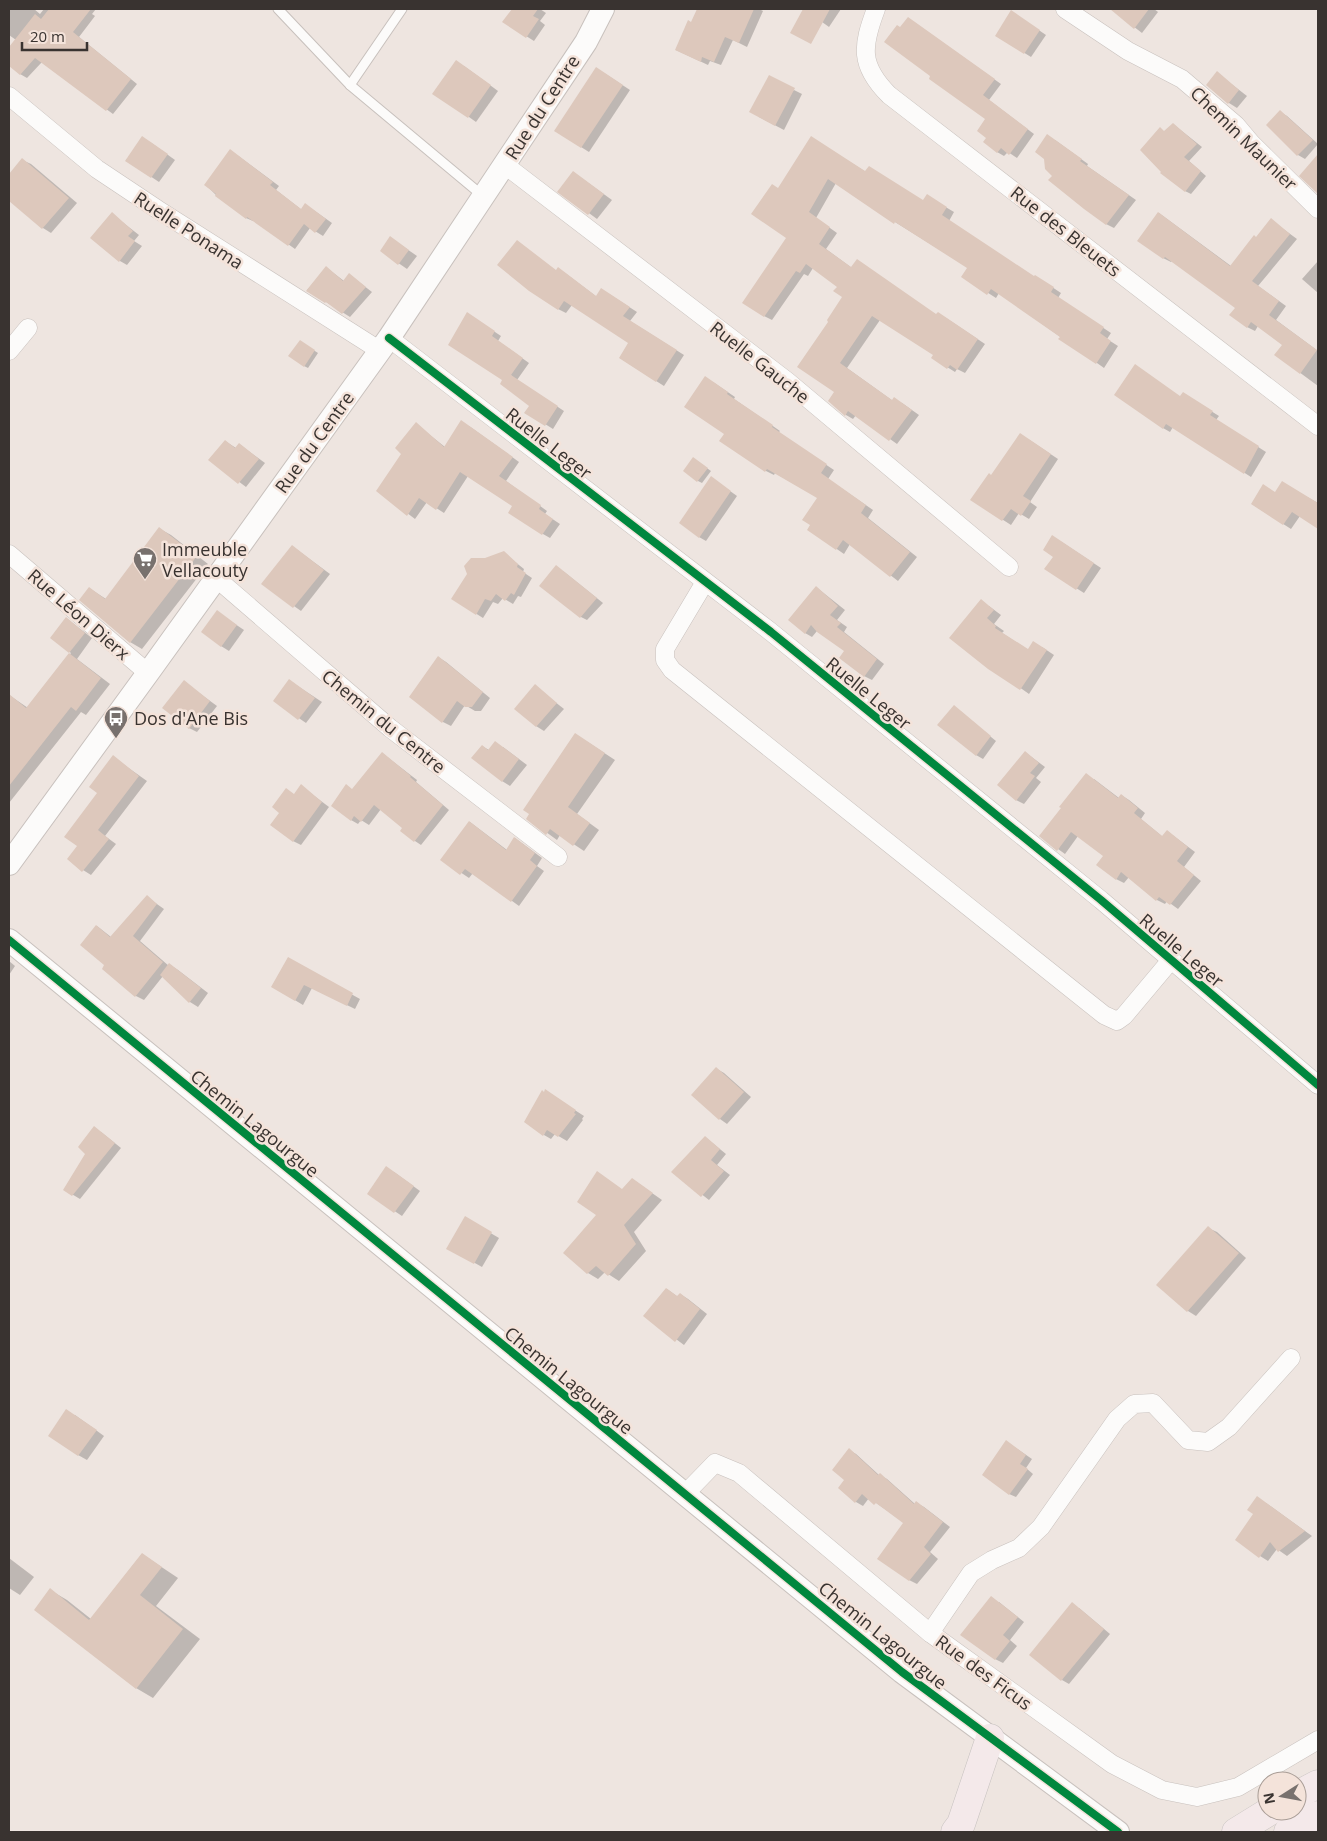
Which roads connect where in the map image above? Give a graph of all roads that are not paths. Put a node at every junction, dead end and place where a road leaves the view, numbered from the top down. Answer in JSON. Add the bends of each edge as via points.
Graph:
{"nodes":[{"id":1,"x":278,"y":9,"type":"edge"},
{"id":2,"x":402,"y":9,"type":"edge"},
{"id":3,"x":603,"y":9,"type":"edge"},
{"id":4,"x":876,"y":9,"type":"edge"},
{"id":5,"x":1065,"y":9,"type":"edge"},
{"id":6,"x":350,"y":85,"type":"junction"},
{"id":7,"x":9,"y":96,"type":"edge"},
{"id":8,"x":505,"y":165,"type":"junction"},
{"id":9,"x":483,"y":196,"type":"junction"},
{"id":10,"x":1318,"y":209,"type":"edge"},
{"id":11,"x":28,"y":328,"type":"dead end"},
{"id":12,"x":384,"y":344,"type":"junction"},
{"id":13,"x":9,"y":351,"type":"edge"},
{"id":14,"x":1318,"y":426,"type":"edge"},
{"id":15,"x":9,"y":554,"type":"edge"},
{"id":16,"x":1009,"y":567,"type":"dead end"},
{"id":17,"x":216,"y":578,"type":"junction"},
{"id":18,"x":705,"y":582,"type":"junction"},
{"id":19,"x":148,"y":673,"type":"junction"},
{"id":20,"x":558,"y":857,"type":"dead end"},
{"id":21,"x":9,"y":864,"type":"edge"},
{"id":22,"x":9,"y":940,"type":"edge"},
{"id":23,"x":1171,"y":960,"type":"junction"},
{"id":24,"x":1318,"y":1085,"type":"edge"},
{"id":25,"x":1291,"y":1358,"type":"dead end"},
{"id":26,"x":684,"y":1494,"type":"junction"},
{"id":27,"x":930,"y":1633,"type":"junction"},
{"id":28,"x":990,"y":1738,"type":"junction"},
{"id":29,"x":1318,"y":1740,"type":"edge"},
{"id":30,"x":1257,"y":1819,"type":"edge"},
{"id":31,"x":955,"y":1832,"type":"edge"},
{"id":32,"x":1118,"y":1832,"type":"edge"},
{"id":33,"x":1236,"y":1832,"type":"edge"}],
"edges":[{"from":1,"to":6,"type":"lane"},
{"from":2,"to":6,"type":"lane"},
{"from":3,"to":8,"type":"street","name":"Rue du Centre","via":[[586,42]]},
{"from":4,"to":14,"type":"street","name":"Rue des Bleuets","via":[[867,32],[866,59],[880,85],[890,95]]},
{"from":5,"to":10,"type":"street","name":"Chemin Maunier","via":[[1128,52],[1182,79],[1236,125]]},
{"from":6,"to":9,"type":"lane"},
{"from":7,"to":12,"type":"street","name":"Ruelle Ponama","via":[[97,169],[165,215]]},
{"from":8,"to":9,"type":"street","name":"Rue du Centre"},
{"from":8,"to":16,"type":"street","name":"Ruelle Gauche","via":[[787,381]]},
{"from":9,"to":12,"type":"street","name":"Rue du Centre"},
{"from":11,"to":13,"type":"street"},
{"from":12,"to":17,"type":"street","name":"Rue du Centre"},
{"from":12,"to":18,"type":"street","name":"Ruelle Leger"},
{"from":15,"to":19,"type":"street","name":"Rue Léon Dierx"},
{"from":17,"to":19,"type":"street","name":"Rue du Centre"},
{"from":17,"to":20,"type":"street","name":"Chemin du Centre","via":[[390,728]]},
{"from":18,"to":23,"type":"street","name":"Ruelle Leger","via":[[771,632]]},
{"from":18,"to":23,"type":"street","via":[[665,649],[665,660],[672,670],[1104,1015],[1117,1021],[1124,1016]]},
{"from":19,"to":21,"type":"street","name":"Rue du Centre"},
{"from":22,"to":26,"type":"street","name":"Chemin Lagourgue"},
{"from":23,"to":24,"type":"street","name":"Ruelle Leger"},
{"from":25,"to":27,"type":"street","name":"Chemin Lagourgue","via":[[1229,1427],[1208,1442],[1188,1440],[1153,1404],[1134,1404],[1117,1419],[1041,1527],[1019,1548],[971,1573]]},
{"from":26,"to":27,"type":"street","name":"Rue des Ficus","via":[[716,1463],[739,1473]]},
{"from":26,"to":28,"type":"street","name":"Chemin Lagourgue","via":[[902,1672]]},
{"from":27,"to":29,"type":"street","name":"Rue des Ficus","via":[[1112,1764],[1162,1790],[1197,1797],[1238,1787]]},
{"from":28,"to":31,"type":"highway"},
{"from":28,"to":32,"type":"street","name":"Chemin Lagourgue"},
{"from":30,"to":33,"type":"highway"}]}
